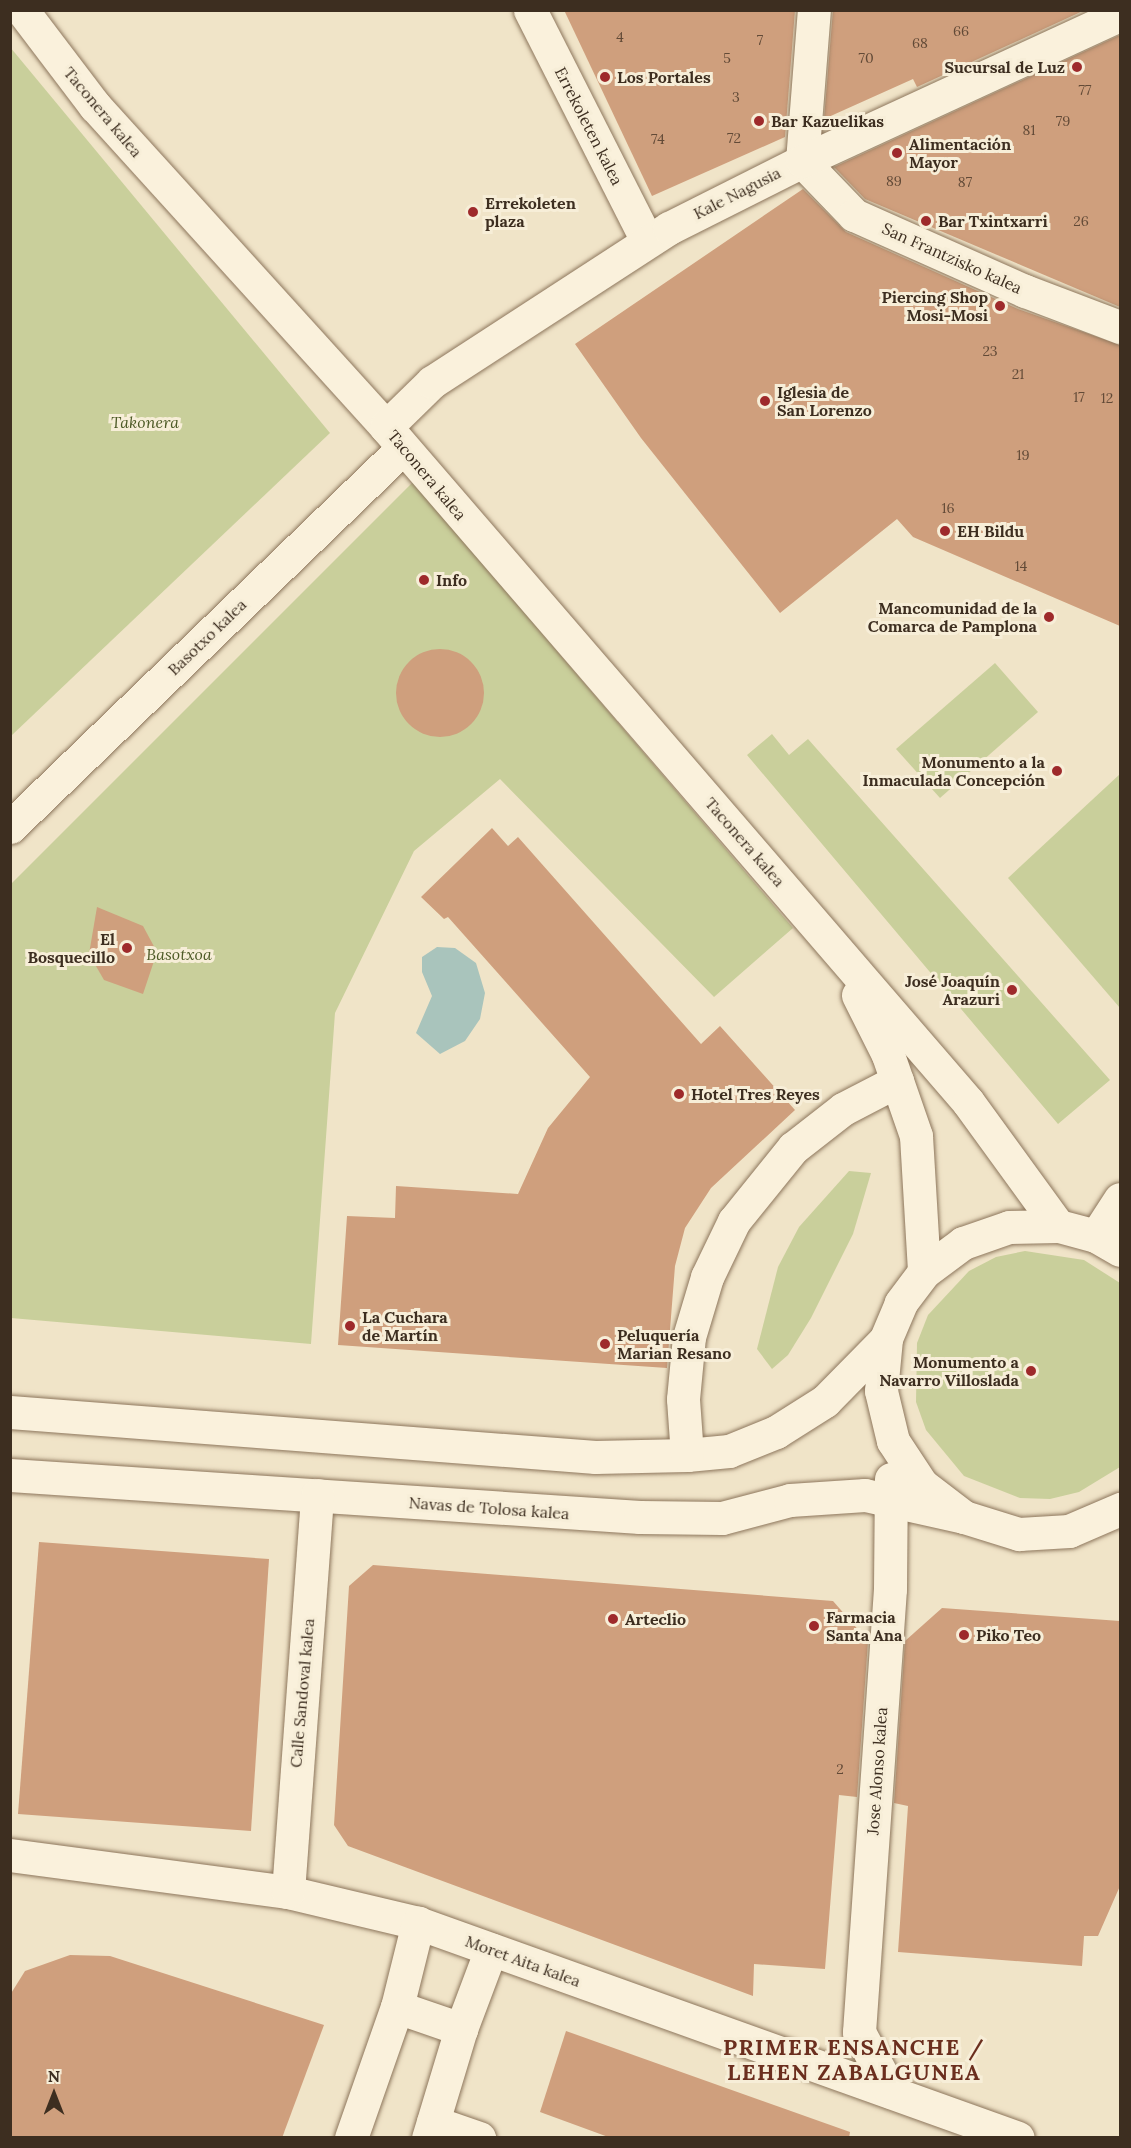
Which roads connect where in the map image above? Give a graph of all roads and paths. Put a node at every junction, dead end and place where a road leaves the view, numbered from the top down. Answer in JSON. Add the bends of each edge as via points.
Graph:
{"nodes":[{"id":1,"x":22,"y":10,"type":"edge"},
{"id":2,"x":530,"y":10,"type":"edge"},
{"id":3,"x":814,"y":10,"type":"edge"},
{"id":4,"x":1120,"y":15,"type":"edge"},
{"id":5,"x":802,"y":161,"type":"junction"},
{"id":6,"x":647,"y":241,"type":"junction"},
{"id":7,"x":1120,"y":327,"type":"edge"},
{"id":8,"x":395,"y":437,"type":"junction"},
{"id":9,"x":10,"y":827,"type":"edge"},
{"id":10,"x":830,"y":940,"type":"junction"},
{"id":11,"x":897,"y":1080,"type":"junction"},
{"id":12,"x":1120,"y":1199,"type":"edge"},
{"id":13,"x":1058,"y":1226,"type":"junction"},
{"id":14,"x":1108,"y":1243,"type":"edge"},
{"id":15,"x":924,"y":1272,"type":"junction"},
{"id":16,"x":886,"y":1339,"type":"junction"},
{"id":17,"x":10,"y":1412,"type":"edge"},
{"id":18,"x":893,"y":1442,"type":"junction"},
{"id":19,"x":687,"y":1455,"type":"junction"},
{"id":20,"x":10,"y":1475,"type":"edge"},
{"id":21,"x":317,"y":1496,"type":"junction"},
{"id":22,"x":889,"y":1501,"type":"junction"},
{"id":23,"x":1120,"y":1509,"type":"edge"},
{"id":24,"x":964,"y":1517,"type":"junction"},
{"id":25,"x":1069,"y":1532,"type":"junction"},
{"id":26,"x":1120,"y":1534,"type":"edge"},
{"id":27,"x":10,"y":1855,"type":"edge"},
{"id":28,"x":288,"y":1892,"type":"junction"},
{"id":29,"x":418,"y":1923,"type":"junction"},
{"id":30,"x":490,"y":1949,"type":"junction"},
{"id":31,"x":397,"y":2007,"type":"junction"},
{"id":32,"x":461,"y":2029,"type":"junction"},
{"id":33,"x":891,"y":2092,"type":"junction"},
{"id":34,"x":431,"y":2130,"type":"edge"},
{"id":35,"x":351,"y":2138,"type":"edge"},
{"id":36,"x":479,"y":2138,"type":"edge"},
{"id":37,"x":1018,"y":2138,"type":"edge"}],
"edges":[{"from":1,"to":8,"type":"street","name":"Taconera kalea","via":[[94,106]]},
{"from":2,"to":6,"type":"street","name":"Errekoleten kalea"},
{"from":3,"to":5,"type":"street"},
{"from":4,"to":5,"type":"street","name":"Kale Nagusia"},
{"from":5,"to":6,"type":"street","name":"Kale Nagusia"},
{"from":5,"to":7,"type":"street","name":"San Frantzisko kalea","via":[[854,215],[1025,291]]},
{"from":6,"to":8,"type":"street","name":"Kale Nagusia","via":[[432,382]]},
{"from":8,"to":9,"type":"street","name":"Basotxo kalea"},
{"from":8,"to":10,"type":"street","name":"Taconera kalea"},
{"from":10,"to":11,"type":"street","name":"Taconera kalea"},
{"from":10,"to":13,"type":"street","name":"Taconera kalea","via":[[968,1102]]},
{"from":11,"to":15,"type":"street","name":"Taconera kalea","via":[[916,1136]]},
{"from":11,"to":19,"type":"street","via":[[843,1110],[793,1148],[734,1221],[707,1277],[689,1336],[683,1399]]},
{"from":12,"to":14,"type":"street"},
{"from":13,"to":14,"type":"street"},
{"from":13,"to":15,"type":"street","via":[[1009,1227],[963,1243]]},
{"from":15,"to":16,"type":"street","via":[[901,1303]]},
{"from":16,"to":18,"type":"street","via":[[881,1390]]},
{"from":16,"to":19,"type":"street","via":[[825,1401],[776,1432],[729,1451]]},
{"from":17,"to":19,"type":"street","via":[[595,1457]]},
{"from":18,"to":22,"type":"street","name":"Jose Alonso kalea"},
{"from":18,"to":24,"type":"street","via":[[922,1485]]},
{"from":20,"to":21,"type":"street","name":"Navas de Tolosa kalea"},
{"from":21,"to":22,"type":"street","name":"Navas de Tolosa kalea","via":[[486,1510],[722,1518],[790,1500],[865,1496]]},
{"from":21,"to":28,"type":"street","name":"Calle Sandoval kalea"},
{"from":22,"to":24,"type":"street","name":"Navas de Tolosa kalea"},
{"from":22,"to":33,"type":"street","name":"Jose Alonso kalea","via":[[890,1589],[859,2032]]},
{"from":23,"to":25,"type":"street"},
{"from":24,"to":25,"type":"street","via":[[1019,1534]]},
{"from":25,"to":26,"type":"street"},
{"from":27,"to":28,"type":"street","name":"Moret Aita kalea"},
{"from":28,"to":29,"type":"street","name":"Moret Aita kalea"},
{"from":29,"to":30,"type":"street","name":"Moret Aita kalea"},
{"from":29,"to":31,"type":"street"},
{"from":30,"to":32,"type":"street"},
{"from":30,"to":33,"type":"street","name":"Moret Aita kalea"},
{"from":31,"to":32,"type":"street"},
{"from":31,"to":35,"type":"street"},
{"from":32,"to":34,"type":"street"},
{"from":33,"to":37,"type":"street","name":"Moret Aita kalea"},
{"from":34,"to":36,"type":"street"}]}
